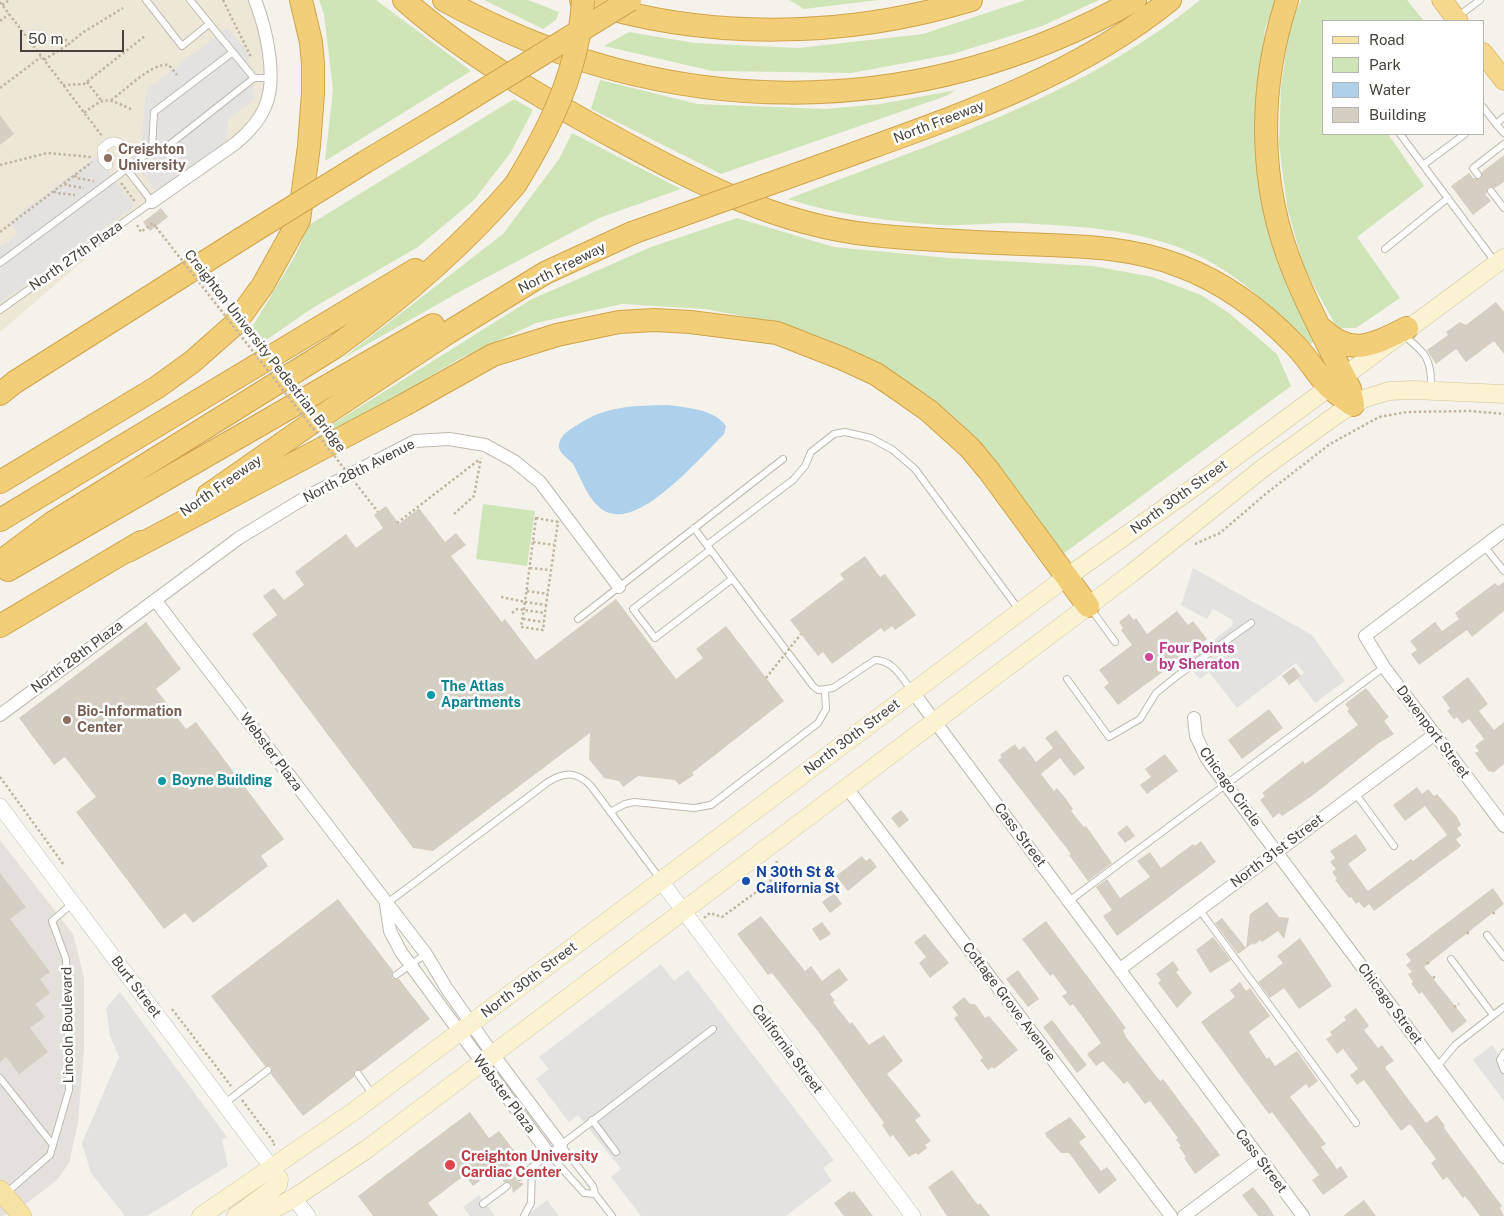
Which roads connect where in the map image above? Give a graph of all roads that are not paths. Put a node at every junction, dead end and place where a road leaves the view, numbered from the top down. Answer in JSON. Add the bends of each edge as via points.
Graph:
{"nodes":[{"id":1,"x":146,"y":0,"type":"edge"},
{"id":2,"x":190,"y":0,"type":"edge"},
{"id":3,"x":256,"y":0,"type":"edge"},
{"id":4,"x":302,"y":0,"type":"edge"},
{"id":5,"x":404,"y":0,"type":"edge"},
{"id":6,"x":444,"y":0,"type":"edge"},
{"id":7,"x":582,"y":0,"type":"edge"},
{"id":8,"x":630,"y":0,"type":"edge"},
{"id":9,"x":971,"y":0,"type":"edge"},
{"id":10,"x":1134,"y":0,"type":"edge"},
{"id":11,"x":1170,"y":0,"type":"edge"},
{"id":12,"x":1287,"y":0,"type":"edge"},
{"id":13,"x":1442,"y":0,"type":"edge"},
{"id":14,"x":1480,"y":0,"type":"edge"},
{"id":15,"x":1457,"y":20,"type":"edge"},
{"id":16,"x":210,"y":24,"type":"junction"},
{"id":17,"x":233,"y":52,"type":"junction"},
{"id":18,"x":1484,"y":54,"type":"edge"},
{"id":19,"x":270,"y":75,"type":"junction"},
{"id":20,"x":254,"y":78,"type":"junction"},
{"id":21,"x":1504,"y":80,"type":"edge"},
{"id":22,"x":1484,"y":108,"type":"edge"},
{"id":23,"x":1489,"y":115,"type":"junction"},
{"id":24,"x":1504,"y":117,"type":"edge"},
{"id":25,"x":1484,"y":119,"type":"edge"},
{"id":26,"x":1496,"y":124,"type":"junction"},
{"id":27,"x":1504,"y":133,"type":"edge"},
{"id":28,"x":1403,"y":135,"type":"edge"},
{"id":29,"x":1463,"y":135,"type":"edge"},
{"id":30,"x":1501,"y":146,"type":"edge"},
{"id":31,"x":126,"y":149,"type":"dead end"},
{"id":32,"x":152,"y":150,"type":"junction"},
{"id":33,"x":1504,"y":156,"type":"edge"},
{"id":34,"x":1486,"y":158,"type":"junction"},
{"id":35,"x":108,"y":165,"type":"dead end"},
{"id":36,"x":1423,"y":165,"type":"junction"},
{"id":37,"x":1491,"y":165,"type":"dead end"},
{"id":38,"x":126,"y":168,"type":"junction"},
{"id":39,"x":1478,"y":175,"type":"dead end"},
{"id":40,"x":1491,"y":192,"type":"dead end"},
{"id":41,"x":1448,"y":198,"type":"junction"},
{"id":42,"x":152,"y":202,"type":"junction"},
{"id":43,"x":1504,"y":208,"type":"edge"},
{"id":44,"x":475,"y":228,"type":"junction"},
{"id":45,"x":1385,"y":249,"type":"dead end"},
{"id":46,"x":1500,"y":261,"type":"edge"},
{"id":47,"x":0,"y":263,"type":"edge"},
{"id":48,"x":545,"y":273,"type":"junction"},
{"id":49,"x":0,"y":310,"type":"edge"},
{"id":50,"x":1319,"y":326,"type":"junction"},
{"id":51,"x":1404,"y":331,"type":"junction"},
{"id":52,"x":1336,"y":382,"type":"junction"},
{"id":53,"x":5,"y":389,"type":"edge"},
{"id":54,"x":1431,"y":390,"type":"junction"},
{"id":55,"x":1504,"y":394,"type":"edge"},
{"id":56,"x":1354,"y":405,"type":"junction"},
{"id":57,"x":783,"y":459,"type":"dead end"},
{"id":58,"x":0,"y":482,"type":"edge"},
{"id":59,"x":0,"y":520,"type":"edge"},
{"id":60,"x":694,"y":528,"type":"junction"},
{"id":61,"x":1504,"y":531,"type":"edge"},
{"id":62,"x":1484,"y":546,"type":"junction"},
{"id":63,"x":708,"y":547,"type":"junction"},
{"id":64,"x":128,"y":551,"type":"junction"},
{"id":65,"x":0,"y":562,"type":"edge"},
{"id":66,"x":1504,"y":571,"type":"edge"},
{"id":67,"x":0,"y":575,"type":"edge"},
{"id":68,"x":1067,"y":577,"type":"junction"},
{"id":69,"x":732,"y":579,"type":"junction"},
{"id":70,"x":619,"y":587,"type":"junction"},
{"id":71,"x":155,"y":600,"type":"junction"},
{"id":72,"x":1088,"y":606,"type":"junction"},
{"id":73,"x":1021,"y":612,"type":"junction"},
{"id":74,"x":578,"y":619,"type":"dead end"},
{"id":75,"x":1251,"y":623,"type":"dead end"},
{"id":76,"x":0,"y":626,"type":"edge"},
{"id":77,"x":1116,"y":642,"type":"dead end"},
{"id":78,"x":1384,"y":667,"type":"junction"},
{"id":79,"x":1067,"y":679,"type":"dead end"},
{"id":80,"x":825,"y":691,"type":"junction"},
{"id":81,"x":913,"y":692,"type":"junction"},
{"id":82,"x":0,"y":715,"type":"edge"},
{"id":83,"x":1194,"y":718,"type":"dead end"},
{"id":84,"x":935,"y":721,"type":"junction"},
{"id":85,"x":1434,"y":734,"type":"junction"},
{"id":86,"x":1226,"y":784,"type":"junction"},
{"id":87,"x":847,"y":788,"type":"junction"},
{"id":88,"x":1355,"y":793,"type":"junction"},
{"id":89,"x":0,"y":806,"type":"edge"},
{"id":90,"x":1499,"y":808,"type":"edge"},
{"id":91,"x":610,"y":812,"type":"junction"},
{"id":92,"x":1504,"y":826,"type":"edge"},
{"id":93,"x":1394,"y":846,"type":"dead end"},
{"id":94,"x":1277,"y":851,"type":"junction"},
{"id":95,"x":661,"y":882,"type":"junction"},
{"id":96,"x":1069,"y":901,"type":"junction"},
{"id":97,"x":73,"y":903,"type":"junction"},
{"id":98,"x":386,"y":904,"type":"junction"},
{"id":99,"x":1199,"y":910,"type":"junction"},
{"id":100,"x":683,"y":911,"type":"junction"},
{"id":101,"x":1487,"y":935,"type":"dead end"},
{"id":102,"x":426,"y":954,"type":"junction"},
{"id":103,"x":1504,"y":957,"type":"edge"},
{"id":104,"x":1451,"y":959,"type":"dead end"},
{"id":105,"x":410,"y":965,"type":"junction"},
{"id":106,"x":1120,"y":969,"type":"junction"},
{"id":107,"x":396,"y":975,"type":"dead end"},
{"id":108,"x":1504,"y":1007,"type":"edge"},
{"id":109,"x":1493,"y":1016,"type":"junction"},
{"id":110,"x":465,"y":1028,"type":"junction"},
{"id":111,"x":713,"y":1029,"type":"dead end"},
{"id":112,"x":1504,"y":1053,"type":"edge"},
{"id":113,"x":486,"y":1058,"type":"junction"},
{"id":114,"x":1437,"y":1067,"type":"junction"},
{"id":115,"x":268,"y":1070,"type":"dead end"},
{"id":116,"x":1504,"y":1070,"type":"edge"},
{"id":117,"x":358,"y":1074,"type":"dead end"},
{"id":118,"x":0,"y":1078,"type":"edge"},
{"id":119,"x":374,"y":1096,"type":"junction"},
{"id":120,"x":224,"y":1104,"type":"junction"},
{"id":121,"x":592,"y":1120,"type":"junction"},
{"id":122,"x":1356,"y":1123,"type":"dead end"},
{"id":123,"x":53,"y":1145,"type":"junction"},
{"id":124,"x":561,"y":1145,"type":"junction"},
{"id":125,"x":616,"y":1152,"type":"dead end"},
{"id":126,"x":549,"y":1154,"type":"junction"},
{"id":127,"x":1504,"y":1157,"type":"edge"},
{"id":128,"x":1260,"y":1159,"type":"junction"},
{"id":129,"x":532,"y":1167,"type":"junction"},
{"id":130,"x":272,"y":1168,"type":"junction"},
{"id":131,"x":519,"y":1177,"type":"dead end"},
{"id":132,"x":507,"y":1186,"type":"dead end"},
{"id":133,"x":2,"y":1193,"type":"edge"},
{"id":134,"x":595,"y":1194,"type":"junction"},
{"id":135,"x":294,"y":1198,"type":"junction"},
{"id":136,"x":483,"y":1204,"type":"dead end"},
{"id":137,"x":22,"y":1216,"type":"edge"},
{"id":138,"x":201,"y":1216,"type":"edge"},
{"id":139,"x":236,"y":1216,"type":"edge"},
{"id":140,"x":261,"y":1216,"type":"edge"},
{"id":141,"x":308,"y":1216,"type":"edge"},
{"id":142,"x":524,"y":1216,"type":"edge"},
{"id":143,"x":612,"y":1216,"type":"edge"},
{"id":144,"x":913,"y":1216,"type":"edge"},
{"id":145,"x":1171,"y":1216,"type":"edge"},
{"id":146,"x":1184,"y":1216,"type":"edge"},
{"id":147,"x":1303,"y":1216,"type":"edge"}],
"edges":[{"from":1,"to":16,"type":"lane","via":[[182,46]]},
{"from":2,"to":16,"type":"lane"},
{"from":3,"to":19,"type":"street","via":[[268,47]]},
{"from":4,"to":58,"type":"highway","via":[[313,64],[309,146],[299,220],[263,285],[234,325],[192,362],[156,388]]},
{"from":5,"to":52,"type":"highway","via":[[532,91],[738,201],[802,221],[868,234],[1093,248],[1155,258],[1181,266],[1246,302]]},
{"from":6,"to":10,"type":"highway","via":[[536,44],[629,74],[716,89],[803,93],[904,84],[979,67],[1049,43]]},
{"from":7,"to":9,"type":"highway","via":[[624,12],[681,22],[789,29],[879,20]]},
{"from":7,"to":44,"type":"highway","bridge":true,"via":[[572,67],[562,99],[541,144],[515,185]]},
{"from":8,"to":53,"type":"highway","bridge":true,"via":[[241,239]]},
{"from":11,"to":48,"type":"highway","name":"North Freeway","bridge":true,"via":[[1094,51],[1026,87],[951,118],[632,233]]},
{"from":12,"to":50,"type":"highway","via":[[1271,56],[1265,145],[1274,210],[1282,240]]},
{"from":13,"to":15,"type":"highway"},
{"from":14,"to":15,"type":"lane"},
{"from":16,"to":17,"type":"lane"},
{"from":17,"to":20,"type":"lane"},
{"from":17,"to":32,"type":"lane","via":[[154,112]]},
{"from":18,"to":21,"type":"highway"},
{"from":19,"to":20,"type":"lane"},
{"from":19,"to":42,"type":"street","via":[[265,107],[249,132]]},
{"from":20,"to":32,"type":"lane","via":[[164,149]]},
{"from":22,"to":23,"type":"lane"},
{"from":23,"to":25,"type":"lane"},
{"from":23,"to":26,"type":"lane"},
{"from":24,"to":26,"type":"lane"},
{"from":26,"to":27,"type":"lane"},
{"from":28,"to":36,"type":"lane"},
{"from":29,"to":36,"type":"lane"},
{"from":30,"to":33,"type":"lane"},
{"from":30,"to":34,"type":"lane"},
{"from":31,"to":35,"type":"street","via":[[121,143],[107,143],[102,148],[103,160]]},
{"from":32,"to":38,"type":"lane"},
{"from":34,"to":37,"type":"lane"},
{"from":34,"to":39,"type":"lane","via":[[1473,168]]},
{"from":36,"to":41,"type":"lane"},
{"from":38,"to":42,"type":"lane"},
{"from":38,"to":47,"type":"lane"},
{"from":40,"to":43,"type":"lane"},
{"from":41,"to":45,"type":"lane"},
{"from":41,"to":46,"type":"lane"},
{"from":42,"to":49,"type":"lane","name":"North 27th Plaza"},
{"from":44,"to":59,"type":"highway","via":[[418,268]]},
{"from":44,"to":65,"type":"highway","via":[[410,289],[335,346],[52,523]]},
{"from":46,"to":51,"type":"main road","name":"North 30th Street"},
{"from":48,"to":64,"type":"highway","name":"North Freeway","via":[[313,422]]},
{"from":48,"to":67,"type":"highway","via":[[456,313]]},
{"from":50,"to":51,"type":"highway","via":[[1340,343],[1365,347]]},
{"from":50,"to":52,"type":"highway"},
{"from":51,"to":52,"type":"main road","name":"North 30th Street"},
{"from":51,"to":54,"type":"lane","via":[[1430,363]]},
{"from":52,"to":56,"type":"highway"},
{"from":52,"to":68,"type":"main road","name":"North 30th Street"},
{"from":54,"to":55,"type":"main road"},
{"from":54,"to":56,"type":"main road","via":[[1389,392]]},
{"from":56,"to":72,"type":"main road","name":"North 30th Street","via":[[1263,468]]},
{"from":57,"to":60,"type":"lane"},
{"from":60,"to":63,"type":"lane"},
{"from":60,"to":70,"type":"lane"},
{"from":61,"to":62,"type":"street"},
{"from":62,"to":66,"type":"lane"},
{"from":62,"to":78,"type":"street","name":"Davenport Street","via":[[1365,636]]},
{"from":63,"to":69,"type":"lane"},
{"from":63,"to":69,"type":"lane","via":[[633,609],[655,638]]},
{"from":63,"to":73,"type":"lane","via":[[793,480],[805,466],[810,452],[834,434],[845,432],[871,438],[893,450],[915,469]]},
{"from":64,"to":68,"type":"highway","via":[[493,355],[557,334],[618,322],[655,320],[777,333],[876,374],[929,411],[970,448]]},
{"from":64,"to":76,"type":"highway","name":"North Freeway"},
{"from":68,"to":72,"type":"highway"},
{"from":68,"to":73,"type":"main road","name":"North 30th Street"},
{"from":69,"to":80,"type":"lane","via":[[813,686]]},
{"from":70,"to":71,"type":"street","name":"North 28th Avenue","via":[[540,482],[514,461],[485,445],[448,439],[415,441],[308,496],[248,532]]},
{"from":70,"to":74,"type":"lane"},
{"from":71,"to":82,"type":"street","name":"North 28th Plaza"},
{"from":71,"to":98,"type":"street","name":"Webster Plaza"},
{"from":72,"to":77,"type":"lane"},
{"from":72,"to":84,"type":"main road","name":"North 30th Street"},
{"from":73,"to":81,"type":"main road","name":"North 30th Street"},
{"from":75,"to":79,"type":"lane","via":[[1176,676],[1156,693],[1140,719],[1109,737]]},
{"from":78,"to":85,"type":"street","name":"Davenport Street"},
{"from":78,"to":86,"type":"lane"},
{"from":80,"to":81,"type":"lane","name":"Cass Street","via":[[875,660],[891,665]]},
{"from":80,"to":91,"type":"lane","via":[[826,709],[818,723],[711,805],[694,808],[634,802]]},
{"from":81,"to":84,"type":"street","name":"Cass Street"},
{"from":81,"to":95,"type":"main road","name":"North 30th Street"},
{"from":83,"to":86,"type":"street","name":"Chicago Circle","via":[[1199,744]]},
{"from":84,"to":87,"type":"main road","name":"North 30th Street"},
{"from":84,"to":96,"type":"street","name":"Cass Street"},
{"from":85,"to":88,"type":"street","name":"North 31st Street"},
{"from":85,"to":90,"type":"street","name":"Davenport Street"},
{"from":86,"to":94,"type":"street","name":"Chicago Circle"},
{"from":86,"to":96,"type":"lane"},
{"from":87,"to":100,"type":"main road","name":"North 30th Street"},
{"from":87,"to":145,"type":"street","name":"Cottage Grove Avenue"},
{"from":88,"to":93,"type":"lane"},
{"from":88,"to":94,"type":"street","name":"North 31st Street"},
{"from":89,"to":97,"type":"street","name":"Burt Street"},
{"from":90,"to":92,"type":"street","name":"Davenport Street"},
{"from":91,"to":95,"type":"lane"},
{"from":91,"to":98,"type":"lane","via":[[586,780],[573,774],[563,775],[548,782]]},
{"from":94,"to":99,"type":"street","name":"North 31st Street"},
{"from":94,"to":114,"type":"street","name":"Chicago Street"},
{"from":95,"to":100,"type":"street","name":"California Street"},
{"from":95,"to":110,"type":"main road","name":"North 30th Street"},
{"from":96,"to":106,"type":"street","name":"Cass Street"},
{"from":97,"to":120,"type":"street","name":"Burt Street"},
{"from":97,"to":123,"type":"lane","name":"Lincoln Boulevard","via":[[52,921],[66,959],[69,1081]]},
{"from":98,"to":102,"type":"street","name":"Webster Plaza"},
{"from":98,"to":105,"type":"street","name":"Webster Plaza","via":[[390,931]]},
{"from":99,"to":106,"type":"street","name":"North 31st Street"},
{"from":99,"to":122,"type":"lane"},
{"from":100,"to":113,"type":"main road","name":"North 30th Street"},
{"from":100,"to":144,"type":"street","name":"California Street"},
{"from":101,"to":103,"type":"lane"},
{"from":102,"to":105,"type":"lane"},
{"from":102,"to":110,"type":"street","name":"Webster Plaza"},
{"from":104,"to":109,"type":"lane"},
{"from":105,"to":107,"type":"lane"},
{"from":105,"to":110,"type":"street","name":"Webster Plaza"},
{"from":106,"to":128,"type":"street","name":"Cass Street"},
{"from":108,"to":109,"type":"lane"},
{"from":109,"to":114,"type":"lane","via":[[1455,1045]]},
{"from":110,"to":113,"type":"street","name":"Webster Plaza"},
{"from":110,"to":119,"type":"main road","name":"North 30th Street"},
{"from":111,"to":121,"type":"lane"},
{"from":112,"to":116,"type":"lane","via":[[1500,1060]]},
{"from":113,"to":124,"type":"street","name":"Webster Plaza"},
{"from":113,"to":126,"type":"street","name":"Webster Plaza"},
{"from":113,"to":135,"type":"main road","name":"North 30th Street","via":[[367,1149]]},
{"from":114,"to":127,"type":"street","name":"Chicago Street"},
{"from":115,"to":120,"type":"lane"},
{"from":117,"to":119,"type":"lane"},
{"from":118,"to":123,"type":"lane"},
{"from":119,"to":130,"type":"main road","name":"North 30th Street"},
{"from":120,"to":130,"type":"street","name":"Burt Street"},
{"from":121,"to":124,"type":"lane"},
{"from":121,"to":125,"type":"lane"},
{"from":123,"to":133,"type":"lane","name":"Lincoln Boulevard","via":[[50,1155]]},
{"from":124,"to":126,"type":"lane"},
{"from":124,"to":134,"type":"lane","via":[[593,1186]]},
{"from":126,"to":129,"type":"lane"},
{"from":126,"to":134,"type":"lane","via":[[584,1193]]},
{"from":128,"to":146,"type":"street"},
{"from":128,"to":147,"type":"street","name":"Cass Street"},
{"from":129,"to":131,"type":"lane"},
{"from":129,"to":142,"type":"lane","via":[[531,1203]]},
{"from":130,"to":138,"type":"main road","name":"North 30th Street"},
{"from":130,"to":139,"type":"main road","via":[[279,1179],[278,1186]]},
{"from":132,"to":136,"type":"lane"},
{"from":133,"to":137,"type":"main road"},
{"from":134,"to":143,"type":"lane"},
{"from":135,"to":140,"type":"main road","name":"North 30th Street"},
{"from":135,"to":141,"type":"street"}]}
